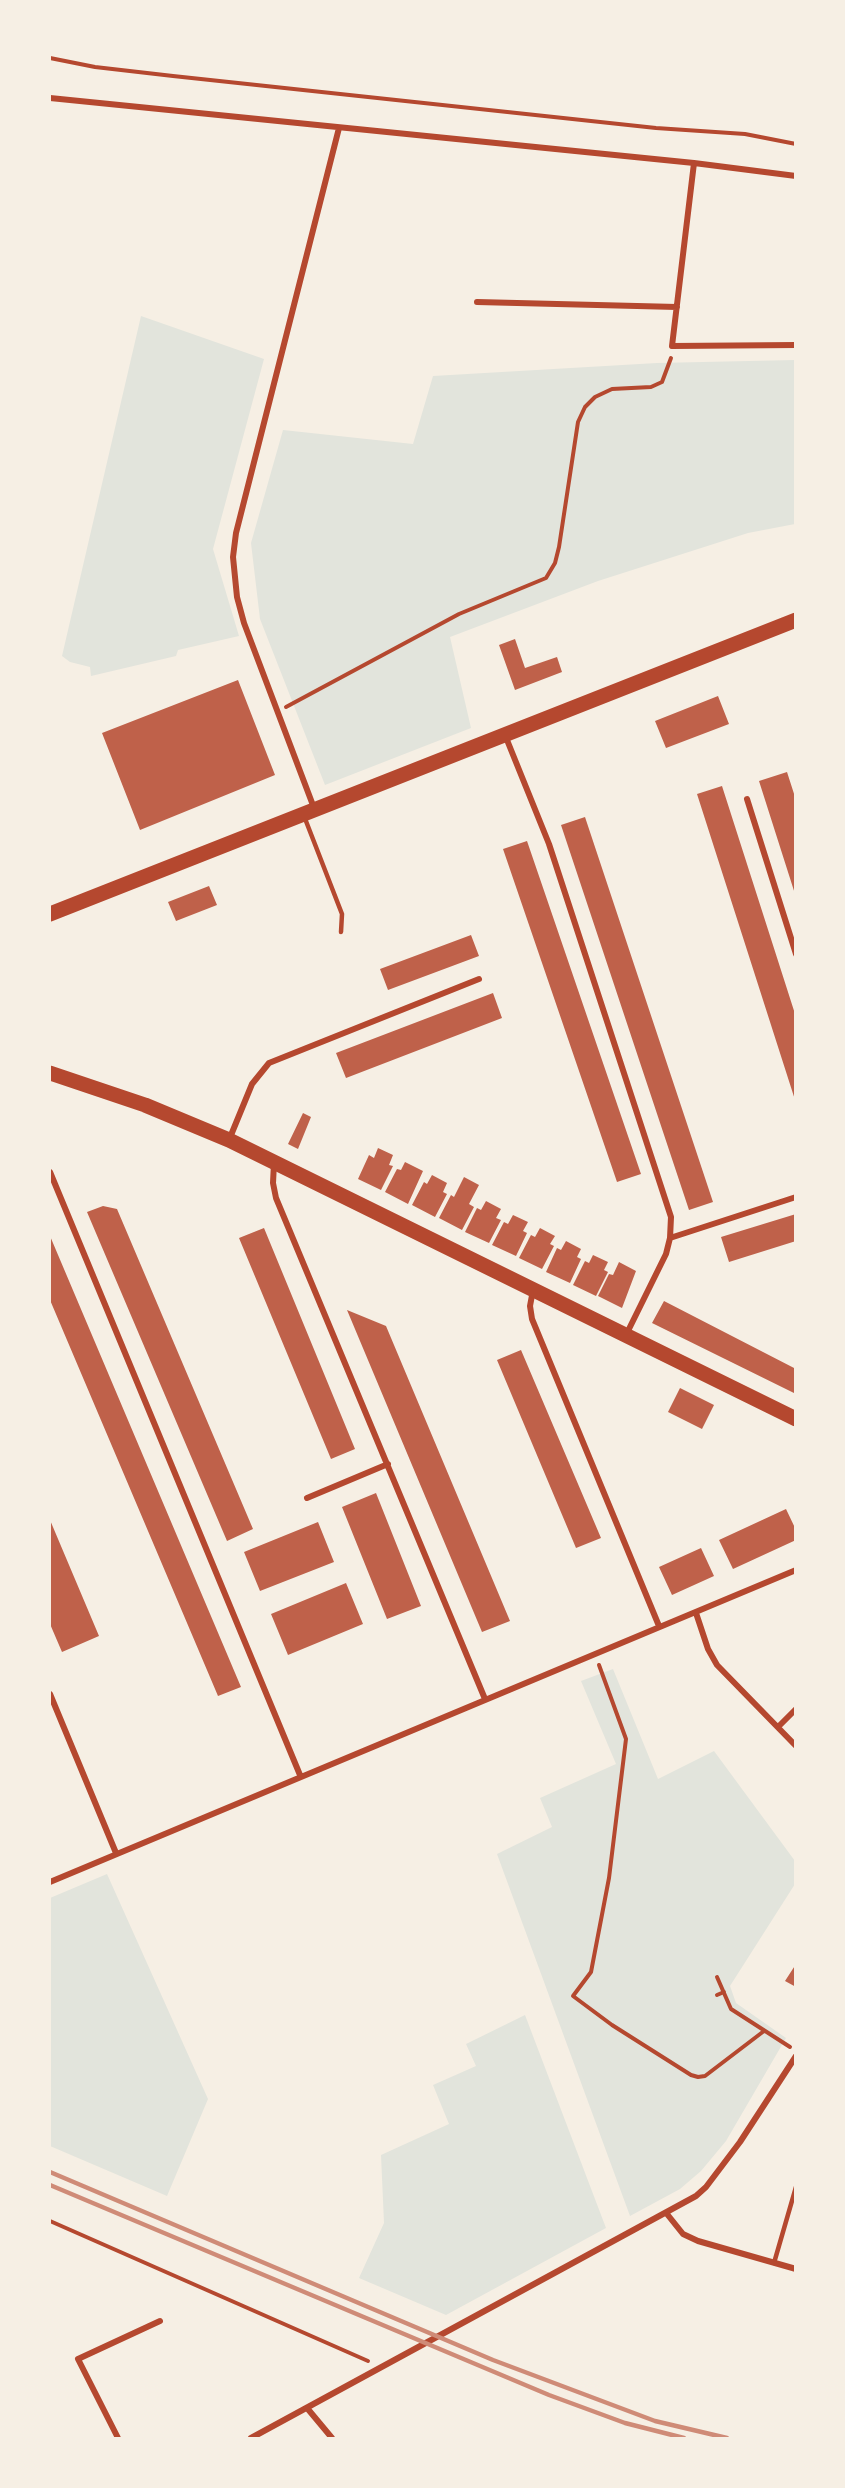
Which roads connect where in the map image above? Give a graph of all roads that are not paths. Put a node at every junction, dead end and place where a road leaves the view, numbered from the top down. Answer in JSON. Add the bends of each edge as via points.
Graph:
{"nodes":[{"id":1,"x":50,"y":98,"type":"edge"},
{"id":2,"x":339,"y":128,"type":"junction"},
{"id":3,"x":694,"y":163,"type":"junction"},
{"id":4,"x":795,"y":176,"type":"edge"},
{"id":5,"x":477,"y":302,"type":"dead end"},
{"id":6,"x":677,"y":307,"type":"junction"},
{"id":7,"x":795,"y":345,"type":"edge"},
{"id":8,"x":795,"y":622,"type":"edge"},
{"id":9,"x":505,"y":735,"type":"junction"},
{"id":10,"x":747,"y":799,"type":"dead end"},
{"id":11,"x":310,"y":814,"type":"junction"},
{"id":12,"x":50,"y":914,"type":"edge"},
{"id":13,"x":341,"y":932,"type":"dead end"},
{"id":14,"x":795,"y":954,"type":"edge"},
{"id":15,"x":479,"y":979,"type":"dead end"},
{"id":16,"x":50,"y":1073,"type":"edge"},
{"id":17,"x":229,"y":1140,"type":"junction"},
{"id":18,"x":275,"y":1162,"type":"junction"},
{"id":19,"x":50,"y":1172,"type":"edge"},
{"id":20,"x":795,"y":1197,"type":"edge"},
{"id":21,"x":670,"y":1238,"type":"junction"},
{"id":22,"x":533,"y":1290,"type":"junction"},
{"id":23,"x":626,"y":1335,"type":"junction"},
{"id":24,"x":795,"y":1419,"type":"edge"},
{"id":25,"x":388,"y":1464,"type":"junction"},
{"id":26,"x":307,"y":1497,"type":"dead end"},
{"id":27,"x":795,"y":1570,"type":"edge"},
{"id":28,"x":696,"y":1613,"type":"junction"},
{"id":29,"x":659,"y":1626,"type":"junction"},
{"id":30,"x":50,"y":1694,"type":"edge"},
{"id":31,"x":485,"y":1700,"type":"junction"},
{"id":32,"x":795,"y":1708,"type":"edge"},
{"id":33,"x":778,"y":1727,"type":"junction"},
{"id":34,"x":795,"y":1746,"type":"edge"},
{"id":35,"x":300,"y":1775,"type":"junction"},
{"id":36,"x":116,"y":1853,"type":"junction"},
{"id":37,"x":50,"y":1882,"type":"edge"},
{"id":38,"x":795,"y":2056,"type":"edge"},
{"id":39,"x":795,"y":2187,"type":"edge"},
{"id":40,"x":668,"y":2214,"type":"junction"},
{"id":41,"x":774,"y":2263,"type":"junction"},
{"id":42,"x":795,"y":2269,"type":"edge"},
{"id":43,"x":160,"y":2321,"type":"dead end"},
{"id":44,"x":307,"y":2408,"type":"junction"},
{"id":45,"x":118,"y":2439,"type":"edge"},
{"id":46,"x":251,"y":2439,"type":"edge"},
{"id":47,"x":332,"y":2439,"type":"edge"}],
"edges":[{"from":1,"to":2,"type":"street"},
{"from":2,"to":3,"type":"street"},
{"from":2,"to":11,"type":"street","via":[[233,557],[237,597]]},
{"from":3,"to":4,"type":"street"},
{"from":3,"to":6,"type":"street"},
{"from":5,"to":6,"type":"street"},
{"from":6,"to":7,"type":"street","via":[[672,346]]},
{"from":8,"to":9,"type":"main road"},
{"from":9,"to":11,"type":"main road"},
{"from":9,"to":21,"type":"street","via":[[549,844],[665,1196]]},
{"from":10,"to":14,"type":"street"},
{"from":11,"to":12,"type":"main road"},
{"from":11,"to":13,"type":"lane","via":[[342,914]]},
{"from":15,"to":17,"type":"street","via":[[269,1064],[252,1084]]},
{"from":16,"to":17,"type":"main road","via":[[145,1105]]},
{"from":17,"to":18,"type":"main road"},
{"from":18,"to":22,"type":"main road"},
{"from":18,"to":25,"type":"street","via":[[276,1198]]},
{"from":19,"to":35,"type":"street"},
{"from":20,"to":21,"type":"street"},
{"from":21,"to":23,"type":"street"},
{"from":22,"to":23,"type":"main road"},
{"from":22,"to":29,"type":"street","via":[[532,1319]]},
{"from":23,"to":24,"type":"main road"},
{"from":25,"to":26,"type":"street"},
{"from":25,"to":31,"type":"street"},
{"from":27,"to":28,"type":"street"},
{"from":28,"to":29,"type":"street"},
{"from":28,"to":33,"type":"street","via":[[717,1665]]},
{"from":29,"to":31,"type":"street"},
{"from":30,"to":36,"type":"street"},
{"from":31,"to":35,"type":"street"},
{"from":32,"to":33,"type":"street"},
{"from":33,"to":34,"type":"street"},
{"from":35,"to":36,"type":"street"},
{"from":36,"to":37,"type":"street"},
{"from":38,"to":40,"type":"street","via":[[706,2187]]},
{"from":39,"to":41,"type":"lane"},
{"from":40,"to":41,"type":"street","via":[[683,2234],[698,2241]]},
{"from":40,"to":44,"type":"street"},
{"from":41,"to":42,"type":"street"},
{"from":43,"to":45,"type":"street","via":[[78,2359]]},
{"from":44,"to":46,"type":"street"},
{"from":44,"to":47,"type":"street"}]}
